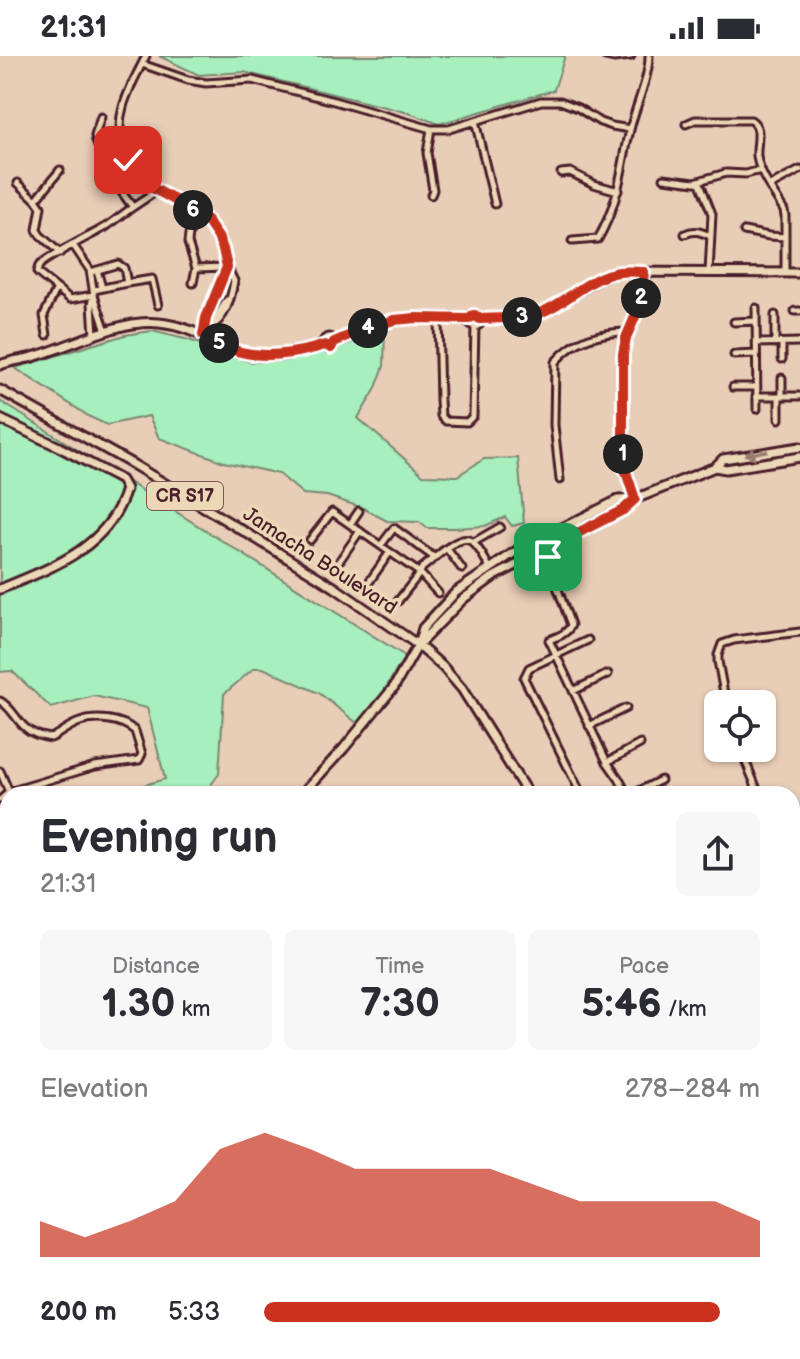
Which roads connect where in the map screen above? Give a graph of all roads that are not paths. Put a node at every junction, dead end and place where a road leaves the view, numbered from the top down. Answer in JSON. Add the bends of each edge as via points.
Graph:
{"nodes":[{"id":1,"x":146,"y":56,"type":"edge"},
{"id":2,"x":605,"y":56,"type":"edge"},
{"id":3,"x":631,"y":56,"type":"edge"},
{"id":4,"x":649,"y":56,"type":"edge"},
{"id":5,"x":142,"y":64,"type":"junction"},
{"id":6,"x":101,"y":117,"type":"dead end"},
{"id":7,"x":475,"y":121,"type":"junction"},
{"id":8,"x":686,"y":124,"type":"dead end"},
{"id":9,"x":431,"y":129,"type":"junction"},
{"id":10,"x":630,"y":129,"type":"junction"},
{"id":11,"x":60,"y":170,"type":"dead end"},
{"id":12,"x":761,"y":170,"type":"junction"},
{"id":13,"x":800,"y":170,"type":"edge"},
{"id":14,"x":561,"y":173,"type":"dead end"},
{"id":15,"x":664,"y":178,"type":"dead end"},
{"id":16,"x":695,"y":182,"type":"junction"},
{"id":17,"x":18,"y":183,"type":"dead end"},
{"id":18,"x":770,"y":186,"type":"junction"},
{"id":19,"x":157,"y":191,"type":"junction"},
{"id":20,"x":618,"y":191,"type":"junction"},
{"id":21,"x":431,"y":195,"type":"dead end"},
{"id":22,"x":36,"y":200,"type":"junction"},
{"id":23,"x":495,"y":204,"type":"dead end"},
{"id":24,"x":133,"y":207,"type":"junction"},
{"id":25,"x":744,"y":231,"type":"dead end"},
{"id":26,"x":189,"y":234,"type":"dead end"},
{"id":27,"x":685,"y":234,"type":"dead end"},
{"id":28,"x":710,"y":236,"type":"junction"},
{"id":29,"x":785,"y":237,"type":"junction"},
{"id":30,"x":572,"y":241,"type":"dead end"},
{"id":31,"x":73,"y":245,"type":"junction"},
{"id":32,"x":60,"y":253,"type":"junction"},
{"id":33,"x":227,"y":267,"type":"junction"},
{"id":34,"x":196,"y":268,"type":"junction"},
{"id":35,"x":94,"y":271,"type":"junction"},
{"id":36,"x":644,"y":272,"type":"junction"},
{"id":37,"x":709,"y":273,"type":"junction"},
{"id":38,"x":785,"y":273,"type":"junction"},
{"id":39,"x":800,"y":273,"type":"edge"},
{"id":40,"x":127,"y":283,"type":"junction"},
{"id":41,"x":193,"y":283,"type":"dead end"},
{"id":42,"x":102,"y":288,"type":"junction"},
{"id":43,"x":56,"y":290,"type":"junction"},
{"id":44,"x":94,"y":293,"type":"junction"},
{"id":45,"x":158,"y":305,"type":"dead end"},
{"id":46,"x":756,"y":308,"type":"dead end"},
{"id":47,"x":100,"y":311,"type":"junction"},
{"id":48,"x":93,"y":313,"type":"junction"},
{"id":49,"x":775,"y":315,"type":"dead end"},
{"id":50,"x":438,"y":319,"type":"junction"},
{"id":51,"x":756,"y":321,"type":"junction"},
{"id":52,"x":475,"y":322,"type":"junction"},
{"id":53,"x":734,"y":322,"type":"dead end"},
{"id":54,"x":106,"y":332,"type":"junction"},
{"id":55,"x":629,"y":332,"type":"junction"},
{"id":56,"x":47,"y":335,"type":"dead end"},
{"id":57,"x":203,"y":335,"type":"junction"},
{"id":58,"x":94,"y":336,"type":"junction"},
{"id":59,"x":800,"y":342,"type":"edge"},
{"id":60,"x":756,"y":343,"type":"junction"},
{"id":61,"x":779,"y":343,"type":"junction"},
{"id":62,"x":756,"y":354,"type":"junction"},
{"id":63,"x":734,"y":355,"type":"dead end"},
{"id":64,"x":782,"y":359,"type":"dead end"},
{"id":65,"x":0,"y":365,"type":"edge"},
{"id":66,"x":782,"y":378,"type":"dead end"},
{"id":67,"x":733,"y":387,"type":"dead end"},
{"id":68,"x":756,"y":387,"type":"junction"},
{"id":69,"x":0,"y":390,"type":"edge"},
{"id":70,"x":756,"y":396,"type":"junction"},
{"id":71,"x":780,"y":396,"type":"junction"},
{"id":72,"x":800,"y":396,"type":"edge"},
{"id":73,"x":757,"y":409,"type":"dead end"},
{"id":74,"x":0,"y":419,"type":"edge"},
{"id":75,"x":779,"y":419,"type":"dead end"},
{"id":76,"x":800,"y":452,"type":"edge"},
{"id":77,"x":715,"y":467,"type":"junction"},
{"id":78,"x":560,"y":480,"type":"dead end"},
{"id":79,"x":635,"y":499,"type":"junction"},
{"id":80,"x":359,"y":511,"type":"dead end"},
{"id":81,"x":579,"y":520,"type":"junction"},
{"id":82,"x":350,"y":524,"type":"junction"},
{"id":83,"x":500,"y":527,"type":"dead end"},
{"id":84,"x":360,"y":531,"type":"junction"},
{"id":85,"x":310,"y":540,"type":"dead end"},
{"id":86,"x":474,"y":542,"type":"junction"},
{"id":87,"x":381,"y":545,"type":"junction"},
{"id":88,"x":447,"y":549,"type":"junction"},
{"id":89,"x":544,"y":550,"type":"junction"},
{"id":90,"x":390,"y":552,"type":"junction"},
{"id":91,"x":435,"y":558,"type":"junction"},
{"id":92,"x":340,"y":560,"type":"dead end"},
{"id":93,"x":490,"y":568,"type":"junction"},
{"id":94,"x":462,"y":569,"type":"dead end"},
{"id":95,"x":420,"y":573,"type":"junction"},
{"id":96,"x":369,"y":582,"type":"dead end"},
{"id":97,"x":0,"y":589,"type":"edge"},
{"id":98,"x":438,"y":593,"type":"dead end"},
{"id":99,"x":466,"y":597,"type":"junction"},
{"id":100,"x":398,"y":601,"type":"dead end"},
{"id":101,"x":800,"y":632,"type":"edge"},
{"id":102,"x":588,"y":640,"type":"dead end"},
{"id":103,"x":418,"y":645,"type":"junction"},
{"id":104,"x":556,"y":655,"type":"junction"},
{"id":105,"x":608,"y":674,"type":"dead end"},
{"id":106,"x":723,"y":690,"type":"edge"},
{"id":107,"x":573,"y":691,"type":"junction"},
{"id":108,"x":0,"y":701,"type":"edge"},
{"id":109,"x":626,"y":708,"type":"dead end"},
{"id":110,"x":589,"y":726,"type":"junction"},
{"id":111,"x":640,"y":744,"type":"dead end"},
{"id":112,"x":607,"y":762,"type":"junction"},
{"id":113,"x":746,"y":762,"type":"edge"},
{"id":114,"x":661,"y":780,"type":"dead end"},
{"id":115,"x":29,"y":786,"type":"edge"},
{"id":116,"x":309,"y":786,"type":"edge"},
{"id":117,"x":523,"y":786,"type":"edge"},
{"id":118,"x":577,"y":786,"type":"edge"},
{"id":119,"x":624,"y":786,"type":"edge"},
{"id":120,"x":652,"y":786,"type":"edge"},
{"id":121,"x":756,"y":786,"type":"edge"}],
"edges":[{"from":1,"to":5,"type":"street"},
{"from":2,"to":3,"type":"street"},
{"from":4,"to":10,"type":"street"},
{"from":5,"to":9,"type":"street","via":[[199,82],[252,80]]},
{"from":5,"to":19,"type":"street","via":[[124,104],[120,133],[132,167]]},
{"from":6,"to":24,"type":"street","via":[[96,141],[107,171]]},
{"from":7,"to":9,"type":"street"},
{"from":7,"to":10,"type":"street","via":[[541,101],[560,101],[600,122]]},
{"from":7,"to":23,"type":"street"},
{"from":8,"to":12,"type":"street","via":[[754,121]]},
{"from":9,"to":21,"type":"street"},
{"from":10,"to":20,"type":"street"},
{"from":11,"to":22,"type":"street"},
{"from":12,"to":16,"type":"street"},
{"from":12,"to":18,"type":"street"},
{"from":13,"to":18,"type":"street"},
{"from":14,"to":20,"type":"street"},
{"from":15,"to":16,"type":"street"},
{"from":16,"to":28,"type":"street","via":[[712,214]]},
{"from":17,"to":22,"type":"street"},
{"from":18,"to":29,"type":"street","via":[[784,210]]},
{"from":19,"to":24,"type":"street"},
{"from":19,"to":33,"type":"street","via":[[207,221]]},
{"from":20,"to":30,"type":"street","via":[[598,239]]},
{"from":22,"to":32,"type":"street","via":[[41,207],[37,230]]},
{"from":24,"to":31,"type":"street"},
{"from":25,"to":29,"type":"street"},
{"from":26,"to":34,"type":"street"},
{"from":27,"to":28,"type":"street"},
{"from":28,"to":37,"type":"street"},
{"from":29,"to":38,"type":"street"},
{"from":31,"to":32,"type":"street"},
{"from":31,"to":35,"type":"street"},
{"from":32,"to":43,"type":"street","via":[[37,269]]},
{"from":33,"to":34,"type":"street"},
{"from":33,"to":57,"type":"street"},
{"from":33,"to":57,"type":"street","via":[[232,290]]},
{"from":34,"to":41,"type":"street"},
{"from":35,"to":40,"type":"street","via":[[121,265]]},
{"from":35,"to":42,"type":"street"},
{"from":35,"to":44,"type":"street"},
{"from":36,"to":37,"type":"main road"},
{"from":36,"to":52,"type":"main road","via":[[601,278],[537,314]]},
{"from":36,"to":55,"type":"main road","via":[[640,305]]},
{"from":37,"to":38,"type":"main road"},
{"from":38,"to":39,"type":"main road"},
{"from":40,"to":42,"type":"street"},
{"from":40,"to":45,"type":"street","via":[[152,279]]},
{"from":42,"to":44,"type":"street"},
{"from":43,"to":44,"type":"street","via":[[70,299]]},
{"from":43,"to":56,"type":"street","via":[[44,315]]},
{"from":44,"to":47,"type":"street"},
{"from":44,"to":48,"type":"street"},
{"from":46,"to":51,"type":"street"},
{"from":47,"to":48,"type":"street"},
{"from":47,"to":54,"type":"street"},
{"from":48,"to":58,"type":"street"},
{"from":49,"to":61,"type":"street"},
{"from":50,"to":52,"type":"main road"},
{"from":50,"to":52,"type":"street","via":[[441,416],[446,421],[467,422],[473,416]]},
{"from":50,"to":57,"type":"main road","via":[[394,320],[334,342],[331,348],[283,354],[252,354]]},
{"from":51,"to":53,"type":"street"},
{"from":51,"to":60,"type":"street"},
{"from":54,"to":57,"type":"main road","via":[[158,323]]},
{"from":54,"to":58,"type":"main road"},
{"from":55,"to":78,"type":"street","via":[[592,336],[555,362]]},
{"from":55,"to":79,"type":"main road","via":[[623,354],[623,463]]},
{"from":58,"to":65,"type":"main road"},
{"from":59,"to":61,"type":"street"},
{"from":60,"to":61,"type":"street"},
{"from":60,"to":62,"type":"street"},
{"from":61,"to":64,"type":"street"},
{"from":62,"to":63,"type":"street"},
{"from":62,"to":68,"type":"street"},
{"from":66,"to":71,"type":"street"},
{"from":67,"to":68,"type":"street"},
{"from":68,"to":70,"type":"street"},
{"from":69,"to":103,"type":"main road","name":"Jamacha Boulevard","number":"CR S17","via":[[241,530]]},
{"from":70,"to":71,"type":"street"},
{"from":70,"to":73,"type":"street"},
{"from":71,"to":72,"type":"street"},
{"from":71,"to":75,"type":"street"},
{"from":74,"to":97,"type":"main road","via":[[121,480],[126,489],[107,526],[71,558]]},
{"from":76,"to":77,"type":"main road"},
{"from":76,"to":77,"type":"main road","one_way":true,"via":[[723,459]]},
{"from":77,"to":79,"type":"main road"},
{"from":79,"to":81,"type":"main road","via":[[618,500]]},
{"from":79,"to":89,"type":"main road"},
{"from":80,"to":82,"type":"street"},
{"from":81,"to":89,"type":"main road","via":[[572,530],[548,541]]},
{"from":81,"to":93,"type":"main road"},
{"from":82,"to":84,"type":"street"},
{"from":82,"to":85,"type":"street","via":[[332,512]]},
{"from":83,"to":86,"type":"street"},
{"from":84,"to":87,"type":"street"},
{"from":84,"to":92,"type":"street"},
{"from":86,"to":88,"type":"street","via":[[458,540]]},
{"from":86,"to":93,"type":"street"},
{"from":87,"to":90,"type":"street"},
{"from":87,"to":91,"type":"street","via":[[394,528]]},
{"from":88,"to":91,"type":"street"},
{"from":88,"to":94,"type":"street"},
{"from":89,"to":99,"type":"main road"},
{"from":89,"to":104,"type":"street","via":[[571,625],[549,640]]},
{"from":90,"to":95,"type":"street"},
{"from":90,"to":96,"type":"street"},
{"from":91,"to":95,"type":"street"},
{"from":93,"to":99,"type":"main road"},
{"from":93,"to":103,"type":"main road","via":[[456,592],[423,628]]},
{"from":95,"to":98,"type":"street"},
{"from":95,"to":100,"type":"street"},
{"from":99,"to":103,"type":"main road"},
{"from":101,"to":106,"type":"street","via":[[722,644],[718,661]]},
{"from":102,"to":104,"type":"street"},
{"from":103,"to":116,"type":"main road","via":[[394,687]]},
{"from":103,"to":117,"type":"main road","name":"Jamacha Boulevard","number":"CR S17","via":[[462,689]]},
{"from":104,"to":107,"type":"street"},
{"from":104,"to":118,"type":"street","via":[[529,668],[524,681]]},
{"from":105,"to":107,"type":"street"},
{"from":107,"to":110,"type":"street"},
{"from":108,"to":115,"type":"street","via":[[27,729],[48,738],[82,721],[101,719],[135,731],[139,760],[95,766]]},
{"from":109,"to":110,"type":"street"},
{"from":110,"to":112,"type":"street"},
{"from":111,"to":112,"type":"street"},
{"from":112,"to":119,"type":"street"},
{"from":113,"to":121,"type":"street"},
{"from":114,"to":120,"type":"street"}]}
